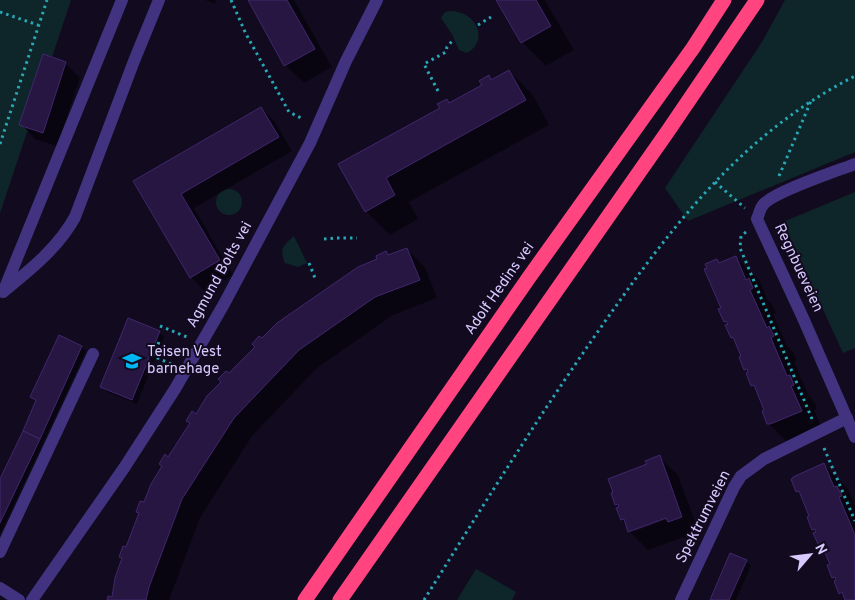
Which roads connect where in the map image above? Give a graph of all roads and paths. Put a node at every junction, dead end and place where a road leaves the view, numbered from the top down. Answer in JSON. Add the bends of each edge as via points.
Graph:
{"nodes":[{"id":1,"x":47,"y":0,"type":"edge"},
{"id":2,"x":122,"y":0,"type":"edge"},
{"id":3,"x":159,"y":0,"type":"edge"},
{"id":4,"x":231,"y":0,"type":"edge"},
{"id":5,"x":377,"y":0,"type":"edge"},
{"id":6,"x":724,"y":0,"type":"edge"},
{"id":7,"x":757,"y":0,"type":"edge"},
{"id":8,"x":0,"y":12,"type":"edge"},
{"id":9,"x":491,"y":17,"type":"dead end"},
{"id":10,"x":38,"y":25,"type":"junction"},
{"id":11,"x":478,"y":25,"type":"dead end"},
{"id":12,"x":453,"y":40,"type":"dead end"},
{"id":13,"x":855,"y":76,"type":"edge"},
{"id":14,"x":438,"y":91,"type":"dead end"},
{"id":15,"x":812,"y":100,"type":"junction"},
{"id":16,"x":318,"y":125,"type":"junction"},
{"id":17,"x":0,"y":144,"type":"edge"},
{"id":18,"x":855,"y":164,"type":"edge"},
{"id":19,"x":715,"y":182,"type":"junction"},
{"id":20,"x":774,"y":197,"type":"junction"},
{"id":21,"x":758,"y":219,"type":"junction"},
{"id":22,"x":357,"y":238,"type":"dead end"},
{"id":23,"x":324,"y":240,"type":"dead end"},
{"id":24,"x":309,"y":263,"type":"dead end"},
{"id":25,"x":315,"y":278,"type":"dead end"},
{"id":26,"x":1,"y":295,"type":"edge"},
{"id":27,"x":160,"y":326,"type":"dead end"},
{"id":28,"x":159,"y":342,"type":"dead end"},
{"id":29,"x":200,"y":344,"type":"junction"},
{"id":30,"x":93,"y":354,"type":"dead end"},
{"id":31,"x":185,"y":371,"type":"junction"},
{"id":32,"x":847,"y":418,"type":"junction"},
{"id":33,"x":818,"y":432,"type":"junction"},
{"id":34,"x":855,"y":437,"type":"edge"},
{"id":35,"x":855,"y":521,"type":"edge"},
{"id":36,"x":0,"y":552,"type":"edge"},
{"id":37,"x":0,"y":588,"type":"edge"},
{"id":38,"x":18,"y":600,"type":"edge"},
{"id":39,"x":32,"y":600,"type":"edge"},
{"id":40,"x":305,"y":600,"type":"edge"},
{"id":41,"x":340,"y":600,"type":"edge"},
{"id":42,"x":424,"y":600,"type":"edge"},
{"id":43,"x":681,"y":600,"type":"edge"}],
"edges":[{"from":1,"to":10,"type":"path"},
{"from":2,"to":26,"type":"street"},
{"from":3,"to":26,"type":"street","via":[[75,217],[47,254]]},
{"from":4,"to":16,"type":"path","via":[[289,112]]},
{"from":5,"to":16,"type":"street","name":"Agmund Bolts vei"},
{"from":6,"to":40,"type":"highway","name":"Adolf Hedins vei"},
{"from":7,"to":41,"type":"highway"},
{"from":8,"to":10,"type":"path"},
{"from":9,"to":11,"type":"path"},
{"from":10,"to":17,"type":"path"},
{"from":12,"to":14,"type":"path","via":[[446,52],[424,64]]},
{"from":13,"to":15,"type":"path"},
{"from":15,"to":19,"type":"path","via":[[758,140]]},
{"from":15,"to":20,"type":"path","via":[[775,187]]},
{"from":16,"to":29,"type":"street","name":"Agmund Bolts vei","via":[[234,287]]},
{"from":18,"to":20,"type":"street","name":"Regnbueveien"},
{"from":19,"to":21,"type":"path"},
{"from":19,"to":42,"type":"path","via":[[637,276],[529,433]]},
{"from":20,"to":21,"type":"street","name":"Regnbueveien","via":[[763,205]]},
{"from":21,"to":32,"type":"street","name":"Regnbueveien"},
{"from":21,"to":33,"type":"path","via":[[741,236],[740,248]]},
{"from":22,"to":23,"type":"path"},
{"from":24,"to":25,"type":"path"},
{"from":27,"to":29,"type":"path"},
{"from":28,"to":31,"type":"path","via":[[153,356]]},
{"from":29,"to":31,"type":"street","name":"Agmund Bolts vei"},
{"from":30,"to":36,"type":"street"},
{"from":31,"to":39,"type":"street","name":"Agmund Bolts vei","via":[[124,468]]},
{"from":32,"to":33,"type":"street","name":"Spektrumveien"},
{"from":32,"to":34,"type":"street","name":"Regnbueveien"},
{"from":33,"to":35,"type":"path"},
{"from":33,"to":43,"type":"street","name":"Spektrumveien","via":[[764,459],[741,476]]},
{"from":37,"to":38,"type":"street"}]}
